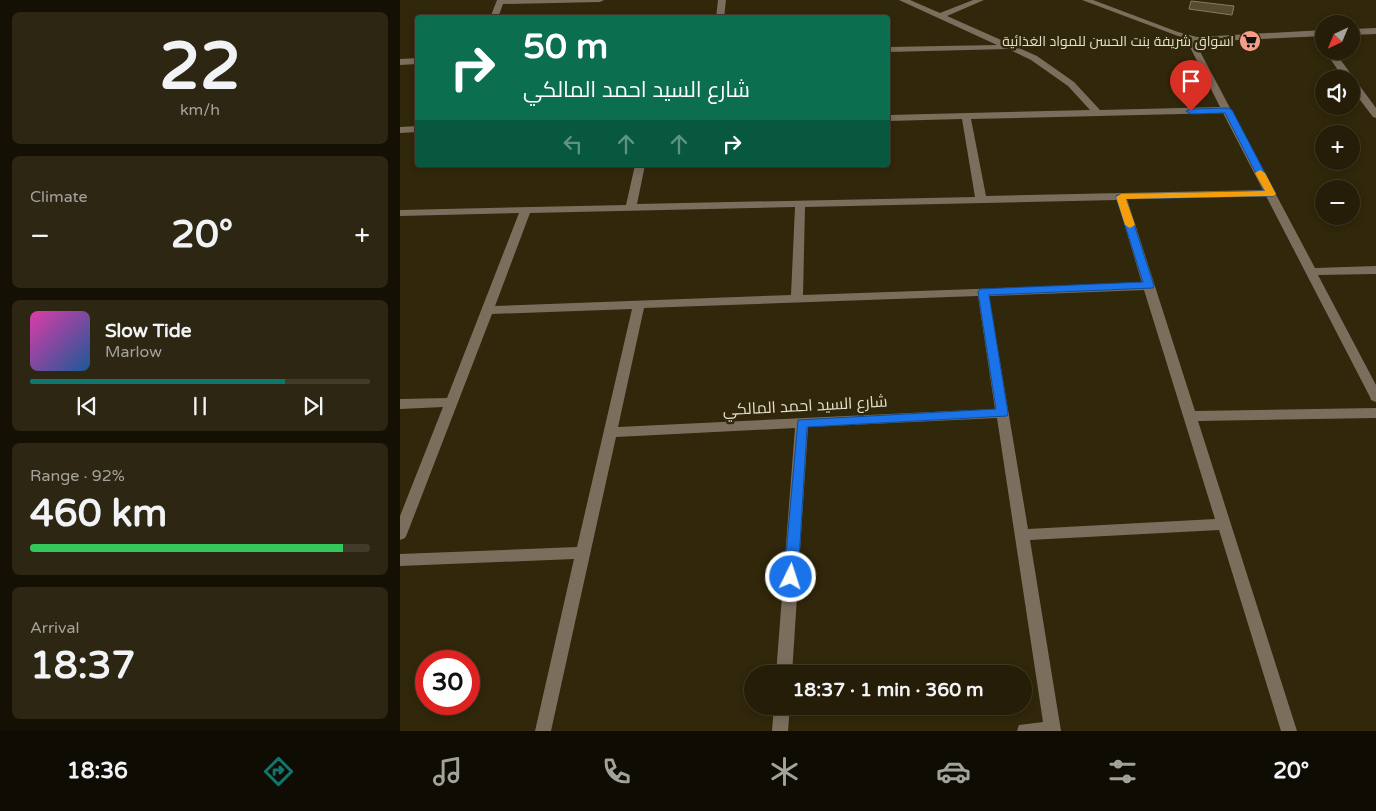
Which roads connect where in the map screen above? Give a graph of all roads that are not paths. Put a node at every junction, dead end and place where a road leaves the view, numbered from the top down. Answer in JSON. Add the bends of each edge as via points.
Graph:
{"nodes":[{"id":1,"x":600,"y":0,"type":"edge"},
{"id":2,"x":722,"y":0,"type":"edge"},
{"id":3,"x":903,"y":0,"type":"edge"},
{"id":4,"x":980,"y":0,"type":"edge"},
{"id":5,"x":1086,"y":0,"type":"edge"},
{"id":6,"x":501,"y":1,"type":"edge"},
{"id":7,"x":495,"y":15,"type":"edge"},
{"id":8,"x":720,"y":15,"type":"edge"},
{"id":9,"x":941,"y":16,"type":"junction"},
{"id":10,"x":1376,"y":31,"type":"edge"},
{"id":11,"x":1360,"y":32,"type":"edge"},
{"id":12,"x":1315,"y":33,"type":"edge"},
{"id":13,"x":1189,"y":38,"type":"junction"},
{"id":14,"x":1012,"y":47,"type":"junction"},
{"id":15,"x":890,"y":50,"type":"edge"},
{"id":16,"x":415,"y":61,"type":"edge"},
{"id":17,"x":400,"y":62,"type":"edge"},
{"id":18,"x":1360,"y":94,"type":"edge"},
{"id":19,"x":1364,"y":99,"type":"junction"},
{"id":20,"x":1376,"y":99,"type":"edge"},
{"id":21,"x":1228,"y":110,"type":"junction"},
{"id":22,"x":1098,"y":114,"type":"junction"},
{"id":23,"x":1376,"y":115,"type":"edge"},
{"id":24,"x":966,"y":117,"type":"junction"},
{"id":25,"x":890,"y":118,"type":"edge"},
{"id":26,"x":403,"y":130,"type":"edge"},
{"id":27,"x":400,"y":140,"type":"edge"},
{"id":28,"x":640,"y":167,"type":"edge"},
{"id":29,"x":1271,"y":194,"type":"junction"},
{"id":30,"x":1121,"y":197,"type":"junction"},
{"id":31,"x":981,"y":200,"type":"junction"},
{"id":32,"x":800,"y":204,"type":"junction"},
{"id":33,"x":630,"y":207,"type":"junction"},
{"id":34,"x":526,"y":210,"type":"junction"},
{"id":35,"x":400,"y":213,"type":"edge"},
{"id":36,"x":1376,"y":270,"type":"edge"},
{"id":37,"x":1311,"y":272,"type":"junction"},
{"id":38,"x":1149,"y":286,"type":"junction"},
{"id":39,"x":983,"y":292,"type":"junction"},
{"id":40,"x":798,"y":298,"type":"junction"},
{"id":41,"x":638,"y":304,"type":"junction"},
{"id":42,"x":486,"y":310,"type":"junction"},
{"id":43,"x":1376,"y":397,"type":"edge"},
{"id":44,"x":451,"y":402,"type":"junction"},
{"id":45,"x":400,"y":404,"type":"edge"},
{"id":46,"x":1002,"y":413,"type":"junction"},
{"id":47,"x":1376,"y":413,"type":"edge"},
{"id":48,"x":1190,"y":416,"type":"junction"},
{"id":49,"x":802,"y":423,"type":"junction"},
{"id":50,"x":610,"y":432,"type":"junction"},
{"id":51,"x":1224,"y":524,"type":"junction"},
{"id":52,"x":400,"y":534,"type":"edge"},
{"id":53,"x":1022,"y":535,"type":"junction"},
{"id":54,"x":583,"y":553,"type":"junction"},
{"id":55,"x":400,"y":560,"type":"edge"},
{"id":56,"x":785,"y":665,"type":"edge"},
{"id":57,"x":781,"y":715,"type":"edge"},
{"id":58,"x":1053,"y":730,"type":"edge"},
{"id":59,"x":543,"y":731,"type":"edge"},
{"id":60,"x":780,"y":731,"type":"edge"},
{"id":61,"x":1025,"y":731,"type":"edge"},
{"id":62,"x":1289,"y":731,"type":"edge"}],
"edges":[{"from":1,"to":6,"type":"street"},
{"from":2,"to":8,"type":"street"},
{"from":3,"to":9,"type":"street"},
{"from":4,"to":9,"type":"street"},
{"from":5,"to":13,"type":"street"},
{"from":6,"to":7,"type":"street"},
{"from":9,"to":14,"type":"street"},
{"from":10,"to":11,"type":"street"},
{"from":12,"to":13,"type":"street","via":[[1205,40]]},
{"from":13,"to":21,"type":"street"},
{"from":14,"to":15,"type":"street"},
{"from":14,"to":22,"type":"street","via":[[1041,62],[1071,84]]},
{"from":16,"to":17,"type":"street"},
{"from":18,"to":19,"type":"street"},
{"from":19,"to":20,"type":"street"},
{"from":19,"to":23,"type":"street"},
{"from":21,"to":22,"type":"street"},
{"from":21,"to":29,"type":"street"},
{"from":22,"to":24,"type":"street"},
{"from":24,"to":25,"type":"street"},
{"from":24,"to":31,"type":"street"},
{"from":26,"to":27,"type":"street"},
{"from":28,"to":33,"type":"street"},
{"from":29,"to":30,"type":"street"},
{"from":29,"to":37,"type":"street"},
{"from":30,"to":31,"type":"street"},
{"from":30,"to":38,"type":"street"},
{"from":31,"to":32,"type":"street"},
{"from":32,"to":33,"type":"street"},
{"from":32,"to":40,"type":"street"},
{"from":33,"to":34,"type":"street"},
{"from":34,"to":35,"type":"street"},
{"from":34,"to":42,"type":"street"},
{"from":36,"to":37,"type":"street"},
{"from":37,"to":43,"type":"street"},
{"from":38,"to":39,"type":"street"},
{"from":38,"to":48,"type":"street"},
{"from":39,"to":40,"type":"street"},
{"from":39,"to":46,"type":"street"},
{"from":40,"to":41,"type":"street"},
{"from":41,"to":42,"type":"street"},
{"from":41,"to":50,"type":"street"},
{"from":42,"to":44,"type":"street"},
{"from":44,"to":45,"type":"street"},
{"from":44,"to":52,"type":"street"},
{"from":46,"to":49,"type":"street","name":"شارع السيد احمد المالكي"},
{"from":46,"to":53,"type":"street"},
{"from":47,"to":48,"type":"street"},
{"from":48,"to":51,"type":"street"},
{"from":49,"to":50,"type":"street","name":"شارع السيد احمد المالكي"},
{"from":49,"to":56,"type":"street"},
{"from":50,"to":54,"type":"street"},
{"from":51,"to":53,"type":"street"},
{"from":51,"to":62,"type":"street"},
{"from":53,"to":58,"type":"street"},
{"from":54,"to":55,"type":"street"},
{"from":54,"to":59,"type":"street"},
{"from":57,"to":60,"type":"street"},
{"from":58,"to":61,"type":"street"}]}
